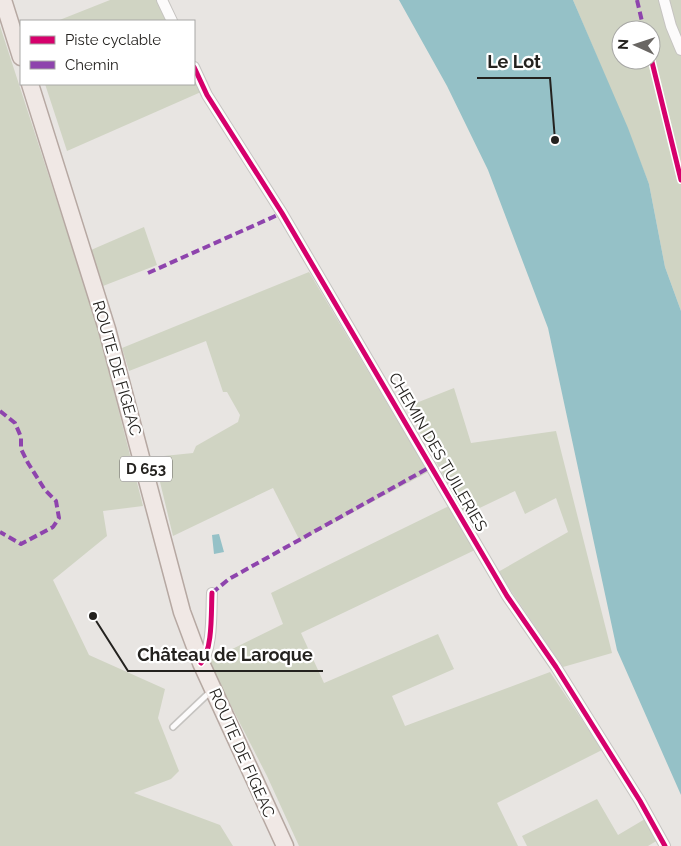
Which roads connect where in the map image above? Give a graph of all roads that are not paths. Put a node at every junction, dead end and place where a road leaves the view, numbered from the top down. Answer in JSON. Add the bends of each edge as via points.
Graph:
{"nodes":[{"id":1,"x":3,"y":0,"type":"edge"},
{"id":2,"x":162,"y":0,"type":"edge"},
{"id":3,"x":664,"y":0,"type":"edge"},
{"id":4,"x":172,"y":20,"type":"edge"},
{"id":5,"x":681,"y":50,"type":"edge"},
{"id":6,"x":20,"y":54,"type":"edge"},
{"id":7,"x":195,"y":69,"type":"edge"},
{"id":8,"x":30,"y":85,"type":"edge"},
{"id":9,"x":212,"y":593,"type":"dead end"},
{"id":10,"x":201,"y":663,"type":"junction"},
{"id":11,"x":213,"y":689,"type":"junction"},
{"id":12,"x":174,"y":727,"type":"dead end"},
{"id":13,"x":285,"y":846,"type":"edge"},
{"id":14,"x":665,"y":846,"type":"edge"}],
"edges":[{"from":1,"to":6,"type":"main road"},
{"from":2,"to":4,"type":"street"},
{"from":3,"to":5,"type":"street"},
{"from":7,"to":14,"type":"street","name":"CHEMIN DES TUILERIES","via":[[207,95],[297,238],[507,596],[556,667]]},
{"from":8,"to":10,"type":"main road","name":"ROUTE DE FIGEAC","number":"D 653","via":[[107,329],[182,612]]},
{"from":9,"to":10,"type":"street","via":[[210,636],[205,659]]},
{"from":10,"to":11,"type":"main road","name":"ROUTE DE FIGEAC","number":"D 653"},
{"from":11,"to":12,"type":"lane"},
{"from":11,"to":13,"type":"main road","name":"ROUTE DE FIGEAC","number":"D 653"}]}
